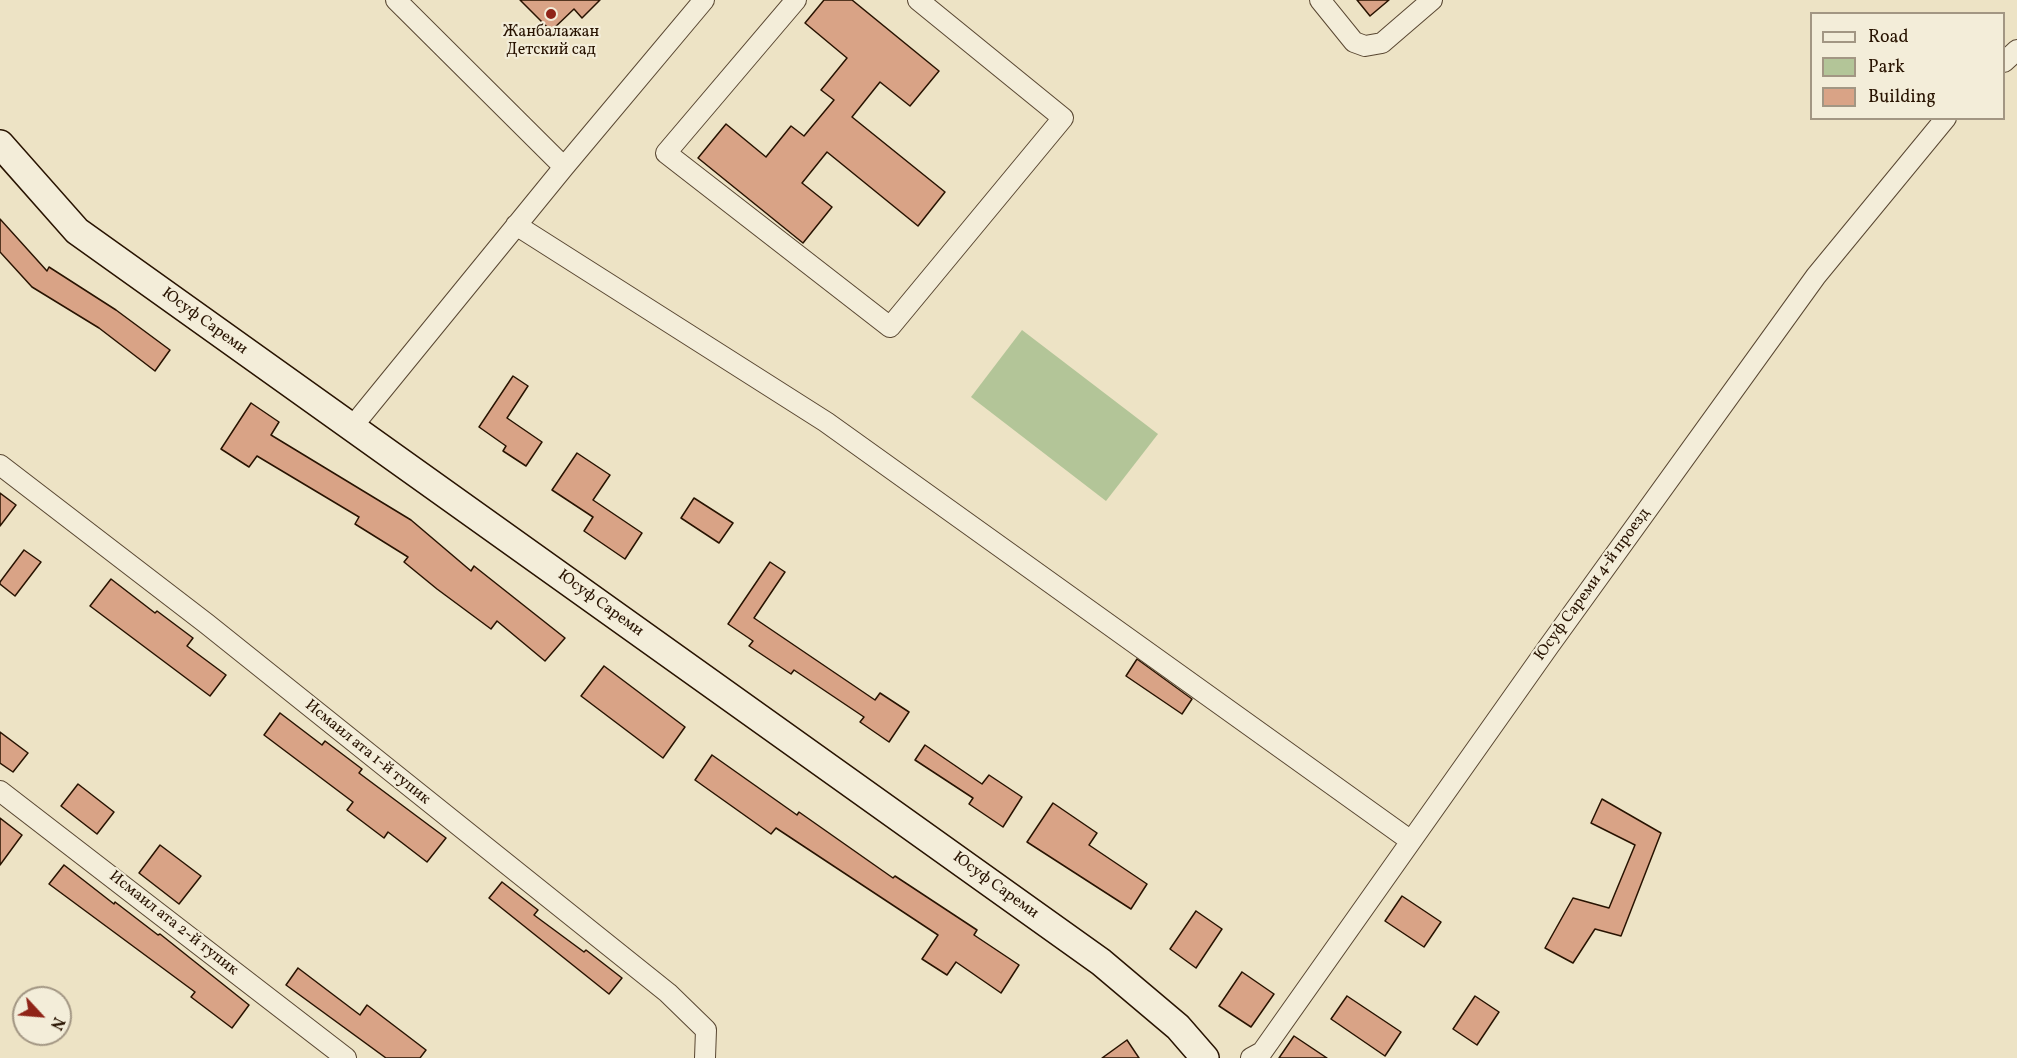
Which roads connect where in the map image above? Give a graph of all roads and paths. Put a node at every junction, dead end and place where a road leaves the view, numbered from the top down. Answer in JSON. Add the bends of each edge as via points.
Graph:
{"nodes":[{"id":1,"x":396,"y":0,"type":"edge"},
{"id":2,"x":704,"y":0,"type":"edge"},
{"id":3,"x":796,"y":0,"type":"edge"},
{"id":4,"x":918,"y":0,"type":"edge"},
{"id":5,"x":1320,"y":0,"type":"edge"},
{"id":6,"x":1432,"y":0,"type":"edge"},
{"id":7,"x":2017,"y":50,"type":"edge"},
{"id":8,"x":2005,"y":61,"type":"edge"},
{"id":9,"x":1944,"y":120,"type":"edge"},
{"id":10,"x":0,"y":144,"type":"edge"},
{"id":11,"x":564,"y":167,"type":"junction"},
{"id":12,"x":516,"y":225,"type":"junction"},
{"id":13,"x":352,"y":427,"type":"junction"},
{"id":14,"x":0,"y":465,"type":"edge"},
{"id":15,"x":0,"y":790,"type":"edge"},
{"id":16,"x":1411,"y":841,"type":"junction"},
{"id":17,"x":346,"y":1058,"type":"edge"},
{"id":18,"x":705,"y":1058,"type":"edge"},
{"id":19,"x":1205,"y":1058,"type":"edge"},
{"id":20,"x":1251,"y":1058,"type":"edge"}],
"edges":[{"from":1,"to":11,"type":"street"},
{"from":2,"to":11,"type":"street"},
{"from":3,"to":4,"type":"street","via":[[666,153],[890,327],[1063,118]]},
{"from":5,"to":6,"type":"street","via":[[1354,42],[1365,46],[1382,43]]},
{"from":7,"to":8,"type":"street"},
{"from":9,"to":16,"type":"street","name":"Юсуф Сареми 4-й проезд","via":[[1816,276]]},
{"from":10,"to":13,"type":"main road","name":"Юсуф Сареми","via":[[77,231]]},
{"from":11,"to":12,"type":"street"},
{"from":12,"to":13,"type":"street"},
{"from":12,"to":16,"type":"street","via":[[826,422]]},
{"from":13,"to":19,"type":"main road","name":"Юсуф Сареми","via":[[1101,962],[1178,1027]]},
{"from":14,"to":18,"type":"street","name":"Исмаил ата 1-й тупик","via":[[207,624],[668,993],[706,1030]]},
{"from":15,"to":17,"type":"street","name":"Исмаил ата 2-й тупик"},
{"from":16,"to":20,"type":"street","name":"Юсуф Сареми 4-й проезд","via":[[1263,1052]]}]}
